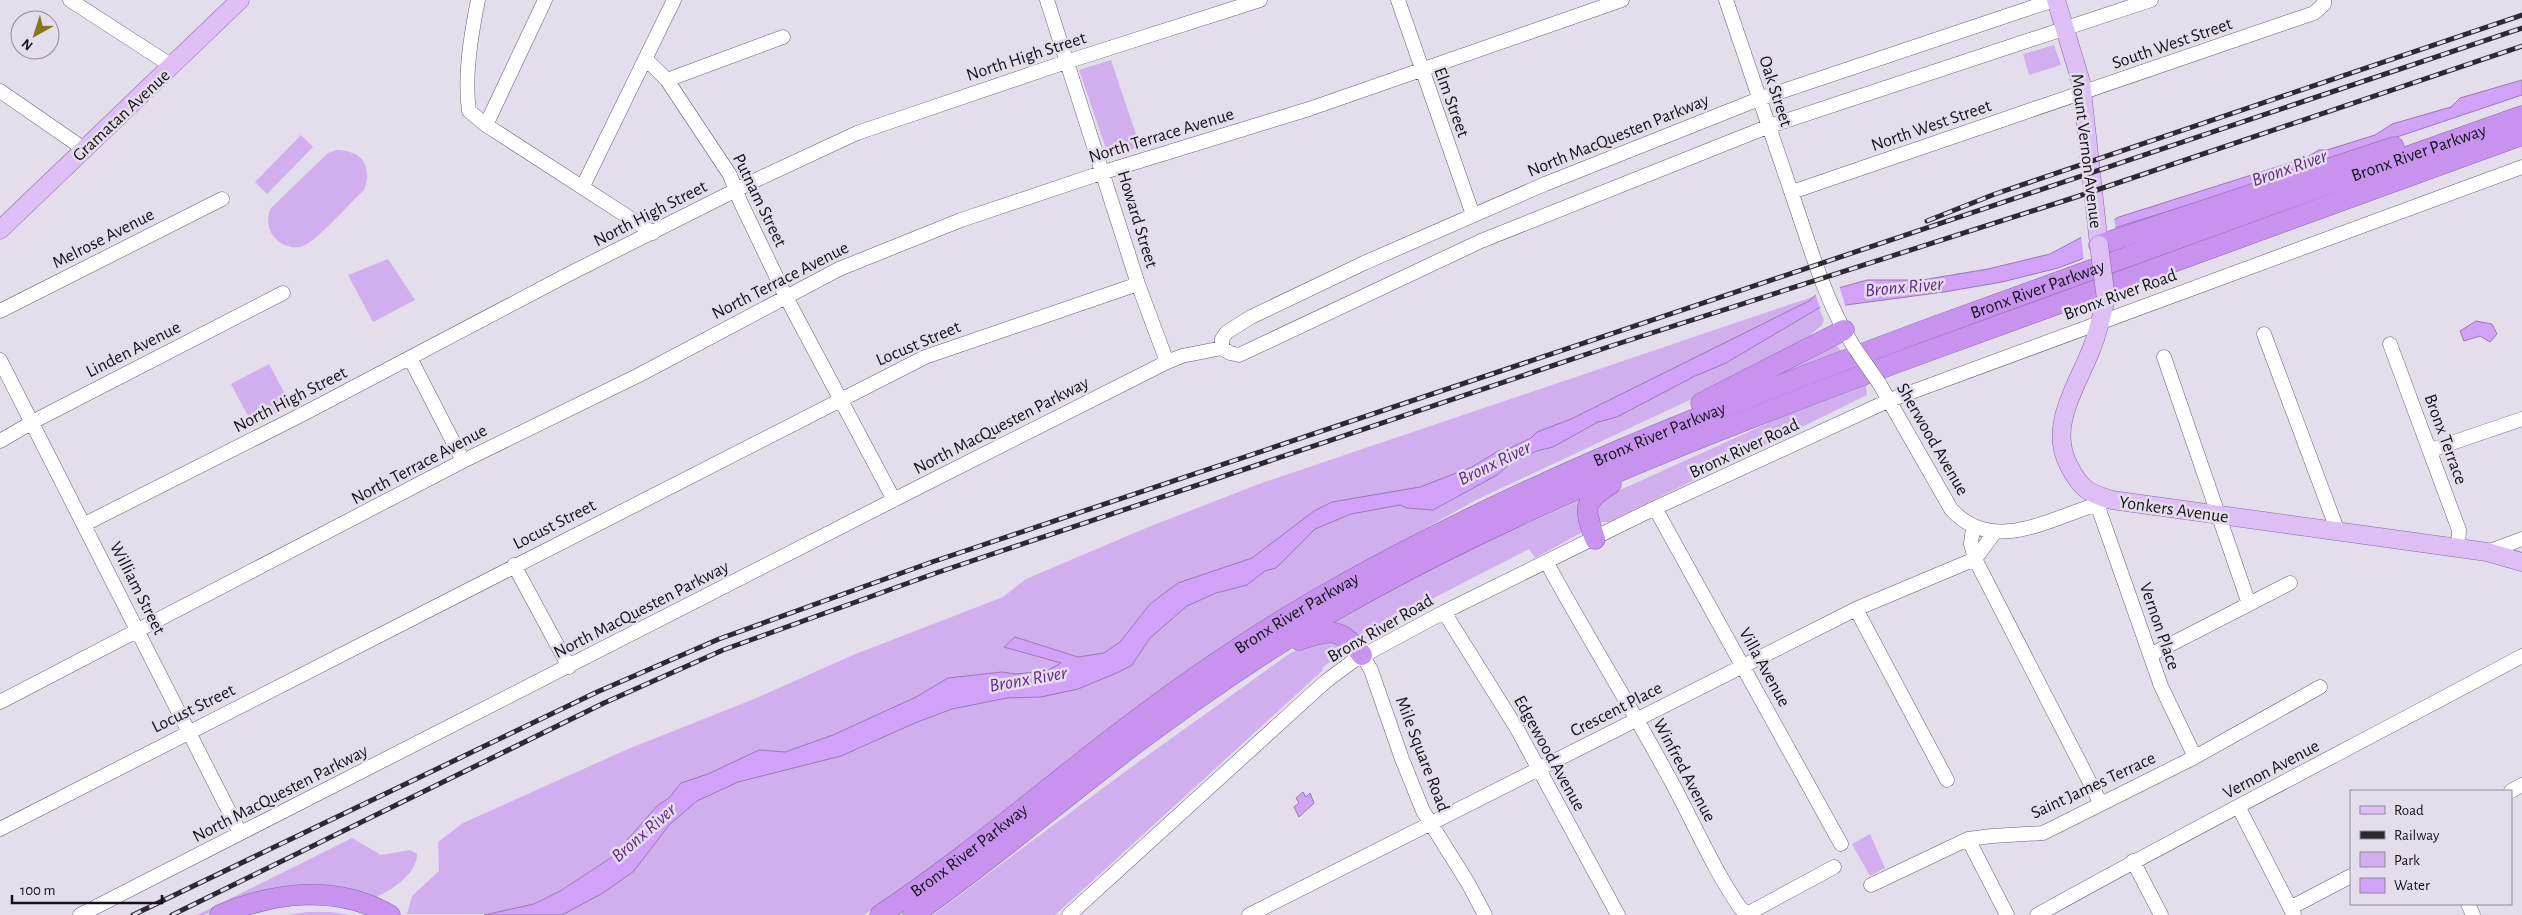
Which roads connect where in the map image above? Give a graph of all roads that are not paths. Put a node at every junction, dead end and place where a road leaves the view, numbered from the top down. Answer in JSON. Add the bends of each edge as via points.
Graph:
{"nodes":[{"id":1,"x":70,"y":0,"type":"edge"},
{"id":2,"x":240,"y":0,"type":"edge"},
{"id":3,"x":478,"y":0,"type":"edge"},
{"id":4,"x":544,"y":0,"type":"edge"},
{"id":5,"x":674,"y":0,"type":"edge"},
{"id":6,"x":1047,"y":0,"type":"edge"},
{"id":7,"x":1260,"y":0,"type":"edge"},
{"id":8,"x":1398,"y":0,"type":"edge"},
{"id":9,"x":1622,"y":0,"type":"edge"},
{"id":10,"x":1726,"y":0,"type":"edge"},
{"id":11,"x":2055,"y":0,"type":"edge"},
{"id":12,"x":2151,"y":0,"type":"edge"},
{"id":13,"x":2324,"y":0,"type":"edge"},
{"id":14,"x":2066,"y":29,"type":"junction"},
{"id":15,"x":783,"y":37,"type":"dead end"},
{"id":16,"x":647,"y":60,"type":"junction"},
{"id":17,"x":1066,"y":62,"type":"junction"},
{"id":18,"x":172,"y":66,"type":"junction"},
{"id":19,"x":1421,"y":70,"type":"junction"},
{"id":20,"x":667,"y":80,"type":"junction"},
{"id":21,"x":0,"y":91,"type":"edge"},
{"id":22,"x":2082,"y":94,"type":"junction"},
{"id":23,"x":1759,"y":99,"type":"junction"},
{"id":24,"x":2522,"y":116,"type":"edge"},
{"id":25,"x":486,"y":125,"type":"junction"},
{"id":26,"x":1768,"y":127,"type":"junction"},
{"id":27,"x":2522,"y":136,"type":"edge"},
{"id":28,"x":84,"y":149,"type":"junction"},
{"id":29,"x":2522,"y":167,"type":"edge"},
{"id":30,"x":1104,"y":172,"type":"junction"},
{"id":31,"x":584,"y":186,"type":"junction"},
{"id":32,"x":736,"y":190,"type":"junction"},
{"id":33,"x":1792,"y":192,"type":"junction"},
{"id":34,"x":222,"y":199,"type":"dead end"},
{"id":35,"x":1473,"y":215,"type":"junction"},
{"id":36,"x":0,"y":230,"type":"edge"},
{"id":37,"x":653,"y":233,"type":"junction"},
{"id":38,"x":2099,"y":245,"type":"junction"},
{"id":39,"x":1138,"y":284,"type":"junction"},
{"id":40,"x":284,"y":293,"type":"dead end"},
{"id":41,"x":786,"y":297,"type":"junction"},
{"id":42,"x":0,"y":311,"type":"edge"},
{"id":43,"x":2099,"y":324,"type":"junction"},
{"id":44,"x":1844,"y":330,"type":"junction"},
{"id":45,"x":2264,"y":334,"type":"dead end"},
{"id":46,"x":2390,"y":344,"type":"dead end"},
{"id":47,"x":1222,"y":348,"type":"junction"},
{"id":48,"x":2164,"y":357,"type":"dead end"},
{"id":49,"x":410,"y":358,"type":"junction"},
{"id":50,"x":0,"y":360,"type":"edge"},
{"id":51,"x":1168,"y":362,"type":"junction"},
{"id":52,"x":840,"y":399,"type":"junction"},
{"id":53,"x":1890,"y":400,"type":"junction"},
{"id":54,"x":2522,"y":419,"type":"edge"},
{"id":55,"x":32,"y":422,"type":"junction"},
{"id":56,"x":1642,"y":440,"type":"junction"},
{"id":57,"x":0,"y":441,"type":"edge"},
{"id":58,"x":2431,"y":450,"type":"junction"},
{"id":59,"x":1657,"y":455,"type":"junction"},
{"id":60,"x":464,"y":461,"type":"junction"},
{"id":61,"x":894,"y":500,"type":"junction"},
{"id":62,"x":2104,"y":502,"type":"junction"},
{"id":63,"x":1655,"y":508,"type":"junction"},
{"id":64,"x":2220,"y":515,"type":"junction"},
{"id":65,"x":85,"y":524,"type":"junction"},
{"id":66,"x":1973,"y":527,"type":"junction"},
{"id":67,"x":1995,"y":532,"type":"junction"},
{"id":68,"x":2338,"y":532,"type":"junction"},
{"id":69,"x":1595,"y":539,"type":"junction"},
{"id":70,"x":2522,"y":539,"type":"edge"},
{"id":71,"x":2458,"y":548,"type":"junction"},
{"id":72,"x":2488,"y":552,"type":"junction"},
{"id":73,"x":1975,"y":559,"type":"junction"},
{"id":74,"x":2522,"y":562,"type":"edge"},
{"id":75,"x":1547,"y":563,"type":"junction"},
{"id":76,"x":514,"y":566,"type":"junction"},
{"id":77,"x":2290,"y":582,"type":"dead end"},
{"id":78,"x":2249,"y":604,"type":"junction"},
{"id":79,"x":1856,"y":609,"type":"junction"},
{"id":80,"x":1444,"y":612,"type":"junction"},
{"id":81,"x":138,"y":630,"type":"junction"},
{"id":82,"x":1265,"y":653,"type":"junction"},
{"id":83,"x":1362,"y":655,"type":"junction"},
{"id":84,"x":2150,"y":655,"type":"junction"},
{"id":85,"x":2522,"y":656,"type":"edge"},
{"id":86,"x":1742,"y":665,"type":"junction"},
{"id":87,"x":569,"y":667,"type":"junction"},
{"id":88,"x":2320,"y":686,"type":"dead end"},
{"id":89,"x":0,"y":702,"type":"edge"},
{"id":90,"x":1637,"y":719,"type":"junction"},
{"id":91,"x":189,"y":731,"type":"junction"},
{"id":92,"x":2195,"y":757,"type":"junction"},
{"id":93,"x":1539,"y":770,"type":"junction"},
{"id":94,"x":1947,"y":780,"type":"dead end"},
{"id":95,"x":2101,"y":804,"type":"junction"},
{"id":96,"x":2238,"y":808,"type":"junction"},
{"id":97,"x":1430,"y":823,"type":"junction"},
{"id":98,"x":0,"y":829,"type":"edge"},
{"id":99,"x":240,"y":833,"type":"junction"},
{"id":100,"x":1968,"y":840,"type":"junction"},
{"id":101,"x":1841,"y":844,"type":"dead end"},
{"id":102,"x":2133,"y":861,"type":"junction"},
{"id":103,"x":1834,"y":867,"type":"dead end"},
{"id":104,"x":2350,"y":877,"type":"edge"},
{"id":105,"x":1871,"y":884,"type":"dead end"},
{"id":106,"x":2292,"y":911,"type":"edge"},
{"id":107,"x":80,"y":915,"type":"edge"},
{"id":108,"x":220,"y":915,"type":"edge"},
{"id":109,"x":246,"y":915,"type":"edge"},
{"id":110,"x":368,"y":915,"type":"edge"},
{"id":111,"x":390,"y":915,"type":"edge"},
{"id":112,"x":880,"y":915,"type":"edge"},
{"id":113,"x":913,"y":915,"type":"edge"},
{"id":114,"x":1068,"y":915,"type":"edge"},
{"id":115,"x":1249,"y":915,"type":"edge"},
{"id":116,"x":1485,"y":915,"type":"edge"},
{"id":117,"x":1618,"y":915,"type":"edge"},
{"id":118,"x":2007,"y":915,"type":"edge"},
{"id":119,"x":2037,"y":915,"type":"edge"},
{"id":120,"x":2161,"y":915,"type":"edge"}],
"edges":[{"from":1,"to":18,"type":"street"},
{"from":2,"to":18,"type":"main road","name":"Gramatan Avenue"},
{"from":3,"to":25,"type":"street","via":[[467,98],[469,112]]},
{"from":4,"to":25,"type":"street"},
{"from":5,"to":16,"type":"street"},
{"from":6,"to":17,"type":"street","name":"Howard Street"},
{"from":7,"to":17,"type":"street","name":"North High Street"},
{"from":8,"to":19,"type":"street","name":"Elm Street"},
{"from":9,"to":19,"type":"street","name":"North Terrace Avenue"},
{"from":10,"to":23,"type":"street","name":"Oak Street"},
{"from":11,"to":14,"type":"main road","name":"Mount Vernon Avenue"},
{"from":11,"to":23,"type":"street","name":"North MacQuesten Parkway"},
{"from":12,"to":14,"type":"street","name":"North MacQuesten Parkway"},
{"from":13,"to":22,"type":"street","name":"South West Street","via":[[2314,13]]},
{"from":14,"to":22,"type":"main road","name":"Mount Vernon Avenue"},
{"from":14,"to":26,"type":"street","name":"North MacQuesten Parkway"},
{"from":15,"to":20,"type":"street"},
{"from":16,"to":20,"type":"street","name":"Putnam Street"},
{"from":16,"to":31,"type":"street"},
{"from":17,"to":30,"type":"street","name":"Howard Street"},
{"from":17,"to":32,"type":"street","name":"North High Street","via":[[857,132]]},
{"from":18,"to":28,"type":"main road","name":"Gramatan Avenue"},
{"from":19,"to":30,"type":"street","name":"North Terrace Avenue","via":[[1309,109]]},
{"from":19,"to":35,"type":"street","name":"Elm Street"},
{"from":20,"to":32,"type":"street","name":"Putnam Street","via":[[730,175]]},
{"from":21,"to":28,"type":"street"},
{"from":22,"to":33,"type":"street","name":"North West Street"},
{"from":22,"to":38,"type":"main road","name":"Mount Vernon Avenue"},
{"from":23,"to":26,"type":"street","name":"Oak Street"},
{"from":23,"to":35,"type":"street","name":"North MacQuesten Parkway"},
{"from":24,"to":38,"type":"highway","via":[[2413,142]]},
{"from":24,"to":56,"type":"highway","name":"Bronx River Parkway","via":[[2082,272],[1778,385]]},
{"from":25,"to":31,"type":"street"},
{"from":26,"to":33,"type":"street","name":"Oak Street"},
{"from":26,"to":47,"type":"street","name":"North MacQuesten Parkway","via":[[1481,241],[1240,355]]},
{"from":27,"to":59,"type":"highway","name":"Bronx River Parkway","via":[[2189,254],[1762,412]]},
{"from":28,"to":36,"type":"main road","name":"Gramatan Avenue"},
{"from":29,"to":43,"type":"street","name":"Bronx River Road"},
{"from":30,"to":39,"type":"street","name":"Howard Street"},
{"from":30,"to":41,"type":"street","name":"North Terrace Avenue","via":[[934,230],[839,269]]},
{"from":31,"to":37,"type":"street"},
{"from":32,"to":37,"type":"street","name":"North High Street"},
{"from":32,"to":41,"type":"street","name":"Putnam Street"},
{"from":33,"to":44,"type":"street","name":"Sherwood Avenue"},
{"from":34,"to":42,"type":"street","name":"Melrose Avenue"},
{"from":35,"to":47,"type":"street","name":"North MacQuesten Parkway","via":[[1250,318],[1227,332],[1222,339]]},
{"from":37,"to":49,"type":"street","name":"North High Street"},
{"from":38,"to":43,"type":"main road","name":"Yonkers Avenue","bridge":true,"via":[[2106,299]]},
{"from":39,"to":51,"type":"street","name":"Howard Street"},
{"from":39,"to":52,"type":"street","name":"Locust Street","via":[[925,357]]},
{"from":40,"to":55,"type":"street","name":"Linden Avenue"},
{"from":41,"to":52,"type":"street","name":"Putnam Street"},
{"from":41,"to":60,"type":"street","name":"North Terrace Avenue","via":[[639,375]]},
{"from":43,"to":53,"type":"street","name":"Bronx River Road"},
{"from":43,"to":62,"type":"main road","name":"Yonkers Avenue","via":[[2092,349],[2062,419],[2062,437],[2063,455],[2077,482]]},
{"from":44,"to":53,"type":"street","name":"Sherwood Avenue","bridge":true},
{"from":44,"to":56,"type":"highway","via":[[1704,402]]},
{"from":45,"to":68,"type":"street"},
{"from":46,"to":58,"type":"street","name":"Bronx Terrace"},
{"from":47,"to":51,"type":"street","name":"North MacQuesten Parkway"},
{"from":48,"to":64,"type":"street"},
{"from":49,"to":60,"type":"street"},
{"from":49,"to":65,"type":"street","name":"North High Street"},
{"from":50,"to":55,"type":"street","name":"William Street"},
{"from":51,"to":61,"type":"street","name":"North MacQuesten Parkway"},
{"from":52,"to":61,"type":"street","name":"Putnam Street"},
{"from":52,"to":76,"type":"street","name":"Locust Street"},
{"from":53,"to":63,"type":"street","name":"Bronx River Road"},
{"from":53,"to":66,"type":"street","name":"Sherwood Avenue","via":[[1951,508],[1961,520]]},
{"from":54,"to":58,"type":"street"},
{"from":55,"to":57,"type":"street","name":"Linden Avenue"},
{"from":55,"to":65,"type":"street","name":"William Street"},
{"from":56,"to":112,"type":"highway","name":"Bronx River Parkway","via":[[1451,528],[1283,620],[1145,713],[962,858]]},
{"from":58,"to":71,"type":"street","name":"Bronx Terrace","via":[[2459,530]]},
{"from":59,"to":69,"type":"highway","via":[[1591,499],[1586,512]]},
{"from":59,"to":82,"type":"highway","name":"Bronx River Parkway","via":[[1435,557],[1335,610]]},
{"from":60,"to":81,"type":"street","name":"North Terrace Avenue"},
{"from":61,"to":87,"type":"street","name":"North MacQuesten Parkway"},
{"from":62,"to":64,"type":"main road","name":"Yonkers Avenue"},
{"from":62,"to":67,"type":"street","via":[[2032,526]]},
{"from":62,"to":84,"type":"street","name":"Vernon Place"},
{"from":63,"to":69,"type":"street","name":"Bronx River Road"},
{"from":63,"to":86,"type":"street","name":"Villa Avenue"},
{"from":64,"to":68,"type":"main road","name":"Yonkers Avenue"},
{"from":64,"to":78,"type":"street"},
{"from":65,"to":81,"type":"street","name":"William Street"},
{"from":66,"to":67,"type":"street"},
{"from":66,"to":73,"type":"street","via":[[1971,544]]},
{"from":67,"to":73,"type":"street"},
{"from":68,"to":71,"type":"main road","name":"Yonkers Avenue"},
{"from":69,"to":75,"type":"street","name":"Bronx River Road"},
{"from":70,"to":72,"type":"street"},
{"from":71,"to":72,"type":"main road","name":"Yonkers Avenue"},
{"from":72,"to":74,"type":"main road","name":"Yonkers Avenue"},
{"from":73,"to":79,"type":"street","name":"Crescent Place"},
{"from":73,"to":95,"type":"street"},
{"from":75,"to":80,"type":"street","name":"Bronx River Road"},
{"from":75,"to":90,"type":"street","name":"Winfred Avenue"},
{"from":76,"to":87,"type":"street"},
{"from":76,"to":91,"type":"street","name":"Locust Street"},
{"from":77,"to":78,"type":"street"},
{"from":78,"to":84,"type":"street"},
{"from":79,"to":86,"type":"street","name":"Crescent Place"},
{"from":79,"to":94,"type":"street"},
{"from":80,"to":83,"type":"street","name":"Bronx River Road"},
{"from":80,"to":93,"type":"street","name":"Edgewood Avenue"},
{"from":81,"to":89,"type":"street","name":"North Terrace Avenue"},
{"from":81,"to":91,"type":"street","name":"William Street"},
{"from":82,"to":83,"type":"highway","via":[[1318,634],[1334,632],[1346,637]]},
{"from":82,"to":113,"type":"highway","name":"Bronx River Parkway","via":[[1135,744],[979,868]]},
{"from":83,"to":97,"type":"street","name":"Mile Square Road","via":[[1371,670],[1402,759]]},
{"from":83,"to":114,"type":"street","name":"Bronx River Road","via":[[1325,682]]},
{"from":84,"to":92,"type":"street","name":"Vernon Place"},
{"from":85,"to":96,"type":"street","name":"Vernon Avenue"},
{"from":86,"to":90,"type":"street","name":"Crescent Place"},
{"from":86,"to":101,"type":"street","name":"Villa Avenue"},
{"from":87,"to":99,"type":"street","name":"North MacQuesten Parkway"},
{"from":88,"to":92,"type":"street","name":"Saint James Terrace"},
{"from":90,"to":93,"type":"street","name":"Crescent Place"},
{"from":90,"to":103,"type":"street","name":"Winfred Avenue","via":[[1741,910],[1749,913]]},
{"from":91,"to":98,"type":"street","name":"Locust Street"},
{"from":91,"to":99,"type":"street","name":"William Street"},
{"from":92,"to":95,"type":"street","name":"Saint James Terrace"},
{"from":93,"to":97,"type":"street","name":"Crescent Place"},
{"from":93,"to":117,"type":"street","name":"Edgewood Avenue"},
{"from":95,"to":100,"type":"street","name":"Saint James Terrace","via":[[2043,833]]},
{"from":96,"to":102,"type":"street","name":"Vernon Avenue"},
{"from":96,"to":106,"type":"street"},
{"from":97,"to":115,"type":"street","name":"Crescent Place"},
{"from":97,"to":116,"type":"street","name":"Mile Square Road"},
{"from":99,"to":107,"type":"street","name":"North MacQuesten Parkway"},
{"from":100,"to":105,"type":"street","name":"Saint James Terrace"},
{"from":100,"to":118,"type":"street"},
{"from":102,"to":119,"type":"street","name":"Vernon Avenue"},
{"from":102,"to":120,"type":"street"},
{"from":104,"to":106,"type":"street"},
{"from":108,"to":111,"type":"highway","via":[[267,899],[320,895],[357,900]]},
{"from":109,"to":110,"type":"highway","via":[[279,906],[311,904],[338,906]]}]}
